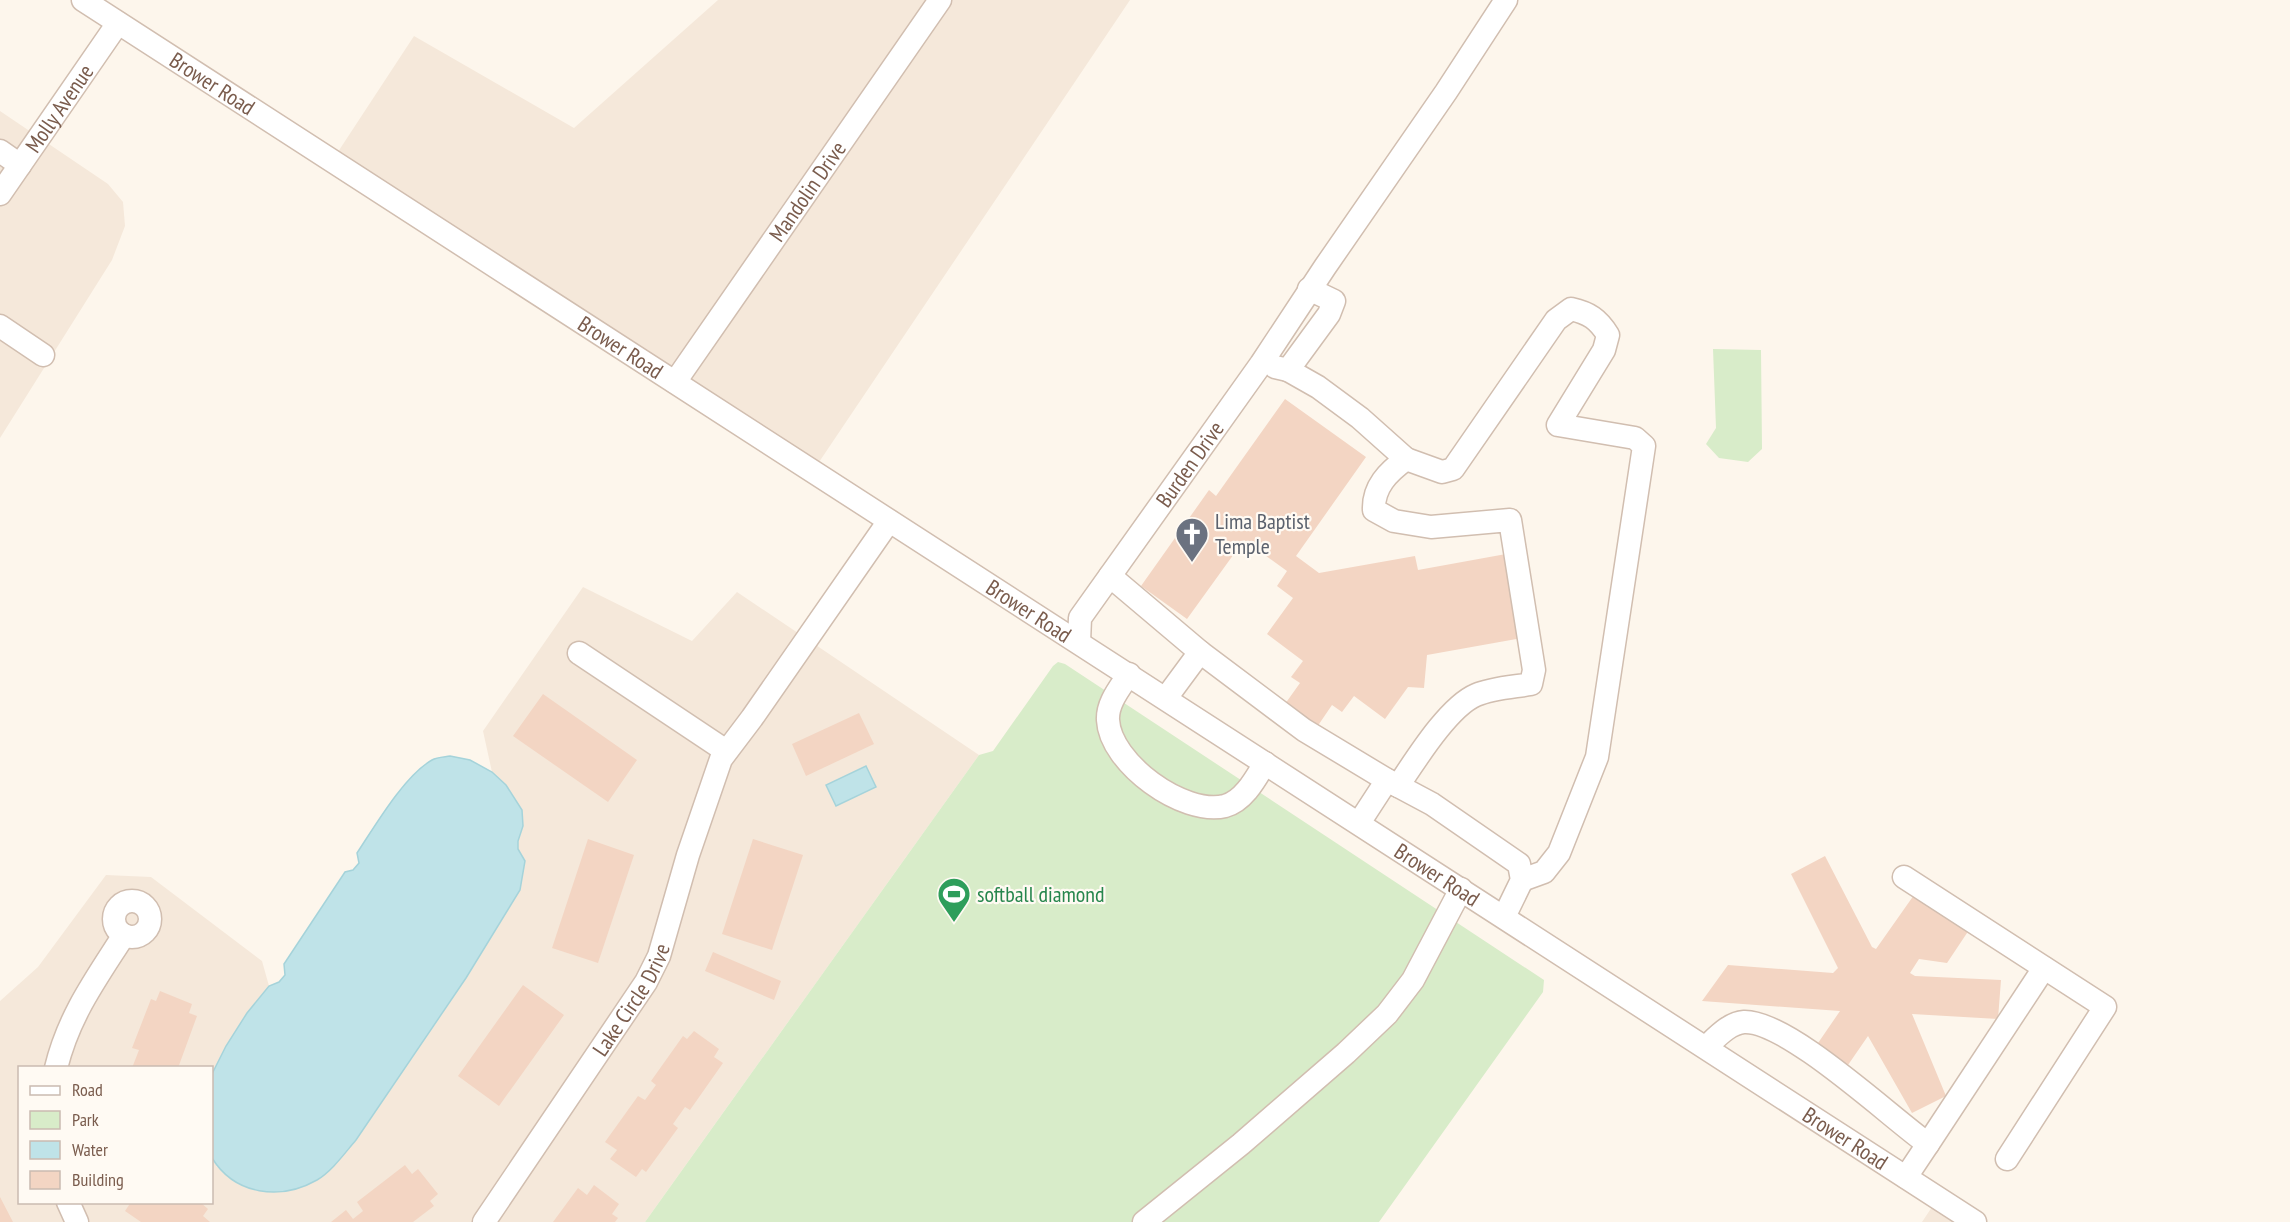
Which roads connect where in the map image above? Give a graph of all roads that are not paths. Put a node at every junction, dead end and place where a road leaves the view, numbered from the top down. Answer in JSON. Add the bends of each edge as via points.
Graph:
{"nodes":[{"id":1,"x":83,"y":0,"type":"edge"},
{"id":2,"x":940,"y":0,"type":"edge"},
{"id":3,"x":1506,"y":0,"type":"edge"},
{"id":4,"x":118,"y":23,"type":"junction"},
{"id":5,"x":0,"y":151,"type":"edge"},
{"id":6,"x":20,"y":165,"type":"junction"},
{"id":7,"x":0,"y":194,"type":"edge"},
{"id":8,"x":1309,"y":289,"type":"junction"},
{"id":9,"x":0,"y":326,"type":"edge"},
{"id":10,"x":43,"y":356,"type":"dead end"},
{"id":11,"x":1261,"y":364,"type":"junction"},
{"id":12,"x":1288,"y":370,"type":"junction"},
{"id":13,"x":675,"y":382,"type":"junction"},
{"id":14,"x":1406,"y":459,"type":"junction"},
{"id":15,"x":889,"y":521,"type":"junction"},
{"id":16,"x":1110,"y":576,"type":"junction"},
{"id":17,"x":1079,"y":642,"type":"junction"},
{"id":18,"x":1200,"y":652,"type":"junction"},
{"id":19,"x":579,"y":653,"type":"dead end"},
{"id":20,"x":1129,"y":675,"type":"junction"},
{"id":21,"x":1166,"y":698,"type":"junction"},
{"id":22,"x":726,"y":751,"type":"junction"},
{"id":23,"x":1265,"y":763,"type":"junction"},
{"id":24,"x":1392,"y":783,"type":"junction"},
{"id":25,"x":1359,"y":823,"type":"junction"},
{"id":26,"x":1904,"y":877,"type":"dead end"},
{"id":27,"x":1522,"y":880,"type":"junction"},
{"id":28,"x":1461,"y":889,"type":"junction"},
{"id":29,"x":1504,"y":917,"type":"junction"},
{"id":30,"x":124,"y":935,"type":"dead end"},
{"id":31,"x":2044,"y":968,"type":"junction"},
{"id":32,"x":1706,"y":1047,"type":"junction"},
{"id":33,"x":56,"y":1066,"type":"edge"},
{"id":34,"x":1928,"y":1144,"type":"junction"},
{"id":35,"x":2007,"y":1159,"type":"dead end"},
{"id":36,"x":1906,"y":1177,"type":"junction"},
{"id":37,"x":68,"y":1204,"type":"edge"},
{"id":38,"x":77,"y":1222,"type":"edge"},
{"id":39,"x":484,"y":1222,"type":"edge"},
{"id":40,"x":1144,"y":1222,"type":"edge"},
{"id":41,"x":1975,"y":1222,"type":"edge"}],
"edges":[{"from":1,"to":4,"type":"street","name":"Brower Road"},
{"from":2,"to":13,"type":"street","name":"Mandolin Drive"},
{"from":3,"to":8,"type":"street","name":"Burden Drive"},
{"from":4,"to":6,"type":"street","name":"Molly Avenue"},
{"from":4,"to":13,"type":"street","name":"Brower Road"},
{"from":5,"to":6,"type":"street"},
{"from":6,"to":7,"type":"street","name":"Molly Avenue"},
{"from":8,"to":11,"type":"street","name":"Burden Drive"},
{"from":8,"to":12,"type":"street","via":[[1334,301],[1329,314]]},
{"from":9,"to":10,"type":"street"},
{"from":11,"to":12,"type":"street"},
{"from":11,"to":16,"type":"street","name":"Burden Drive"},
{"from":12,"to":14,"type":"street","via":[[1360,418]]},
{"from":13,"to":15,"type":"street","name":"Brower Road"},
{"from":14,"to":24,"type":"street","via":[[1388,472],[1374,497],[1374,510],[1384,516],[1431,528],[1510,520],[1534,670],[1531,684],[1475,695],[1456,710]]},
{"from":14,"to":27,"type":"street","via":[[1442,472],[1453,469],[1556,320],[1571,309],[1586,313],[1608,335],[1604,350],[1558,425],[1635,438],[1644,446],[1597,757],[1558,853],[1544,872]]},
{"from":15,"to":17,"type":"street","name":"Brower Road"},
{"from":15,"to":22,"type":"street","name":"Lake Circle Drive"},
{"from":16,"to":17,"type":"street","name":"Burden Drive","via":[[1080,618]]},
{"from":16,"to":18,"type":"street"},
{"from":17,"to":20,"type":"street","name":"Brower Road"},
{"from":18,"to":21,"type":"street"},
{"from":18,"to":24,"type":"street","via":[[1304,730]]},
{"from":19,"to":22,"type":"street"},
{"from":20,"to":21,"type":"street","name":"Brower Road"},
{"from":20,"to":23,"type":"street","via":[[1108,711],[1110,731],[1127,761],[1154,784],[1183,800],[1225,806],[1244,793]]},
{"from":21,"to":23,"type":"street","name":"Brower Road"},
{"from":22,"to":39,"type":"street","name":"Lake Circle Drive","via":[[688,855],[659,956]]},
{"from":23,"to":25,"type":"street","name":"Brower Road"},
{"from":24,"to":25,"type":"street"},
{"from":24,"to":27,"type":"street","via":[[1432,804],[1519,864]]},
{"from":25,"to":28,"type":"street","name":"Brower Road"},
{"from":26,"to":31,"type":"street"},
{"from":27,"to":29,"type":"street"},
{"from":28,"to":29,"type":"street","name":"Brower Road"},
{"from":28,"to":40,"type":"street","via":[[1413,980],[1387,1014],[1241,1144]]},
{"from":29,"to":32,"type":"street","name":"Brower Road"},
{"from":30,"to":33,"type":"street","via":[[76,1010]]},
{"from":31,"to":34,"type":"street"},
{"from":31,"to":35,"type":"street","via":[[2105,1007]]},
{"from":32,"to":34,"type":"street","via":[[1731,1026],[1744,1022],[1759,1024],[1812,1054]]},
{"from":32,"to":36,"type":"street","name":"Brower Road"},
{"from":34,"to":36,"type":"street"},
{"from":36,"to":41,"type":"street","name":"Brower Road"},
{"from":37,"to":38,"type":"street"}]}
